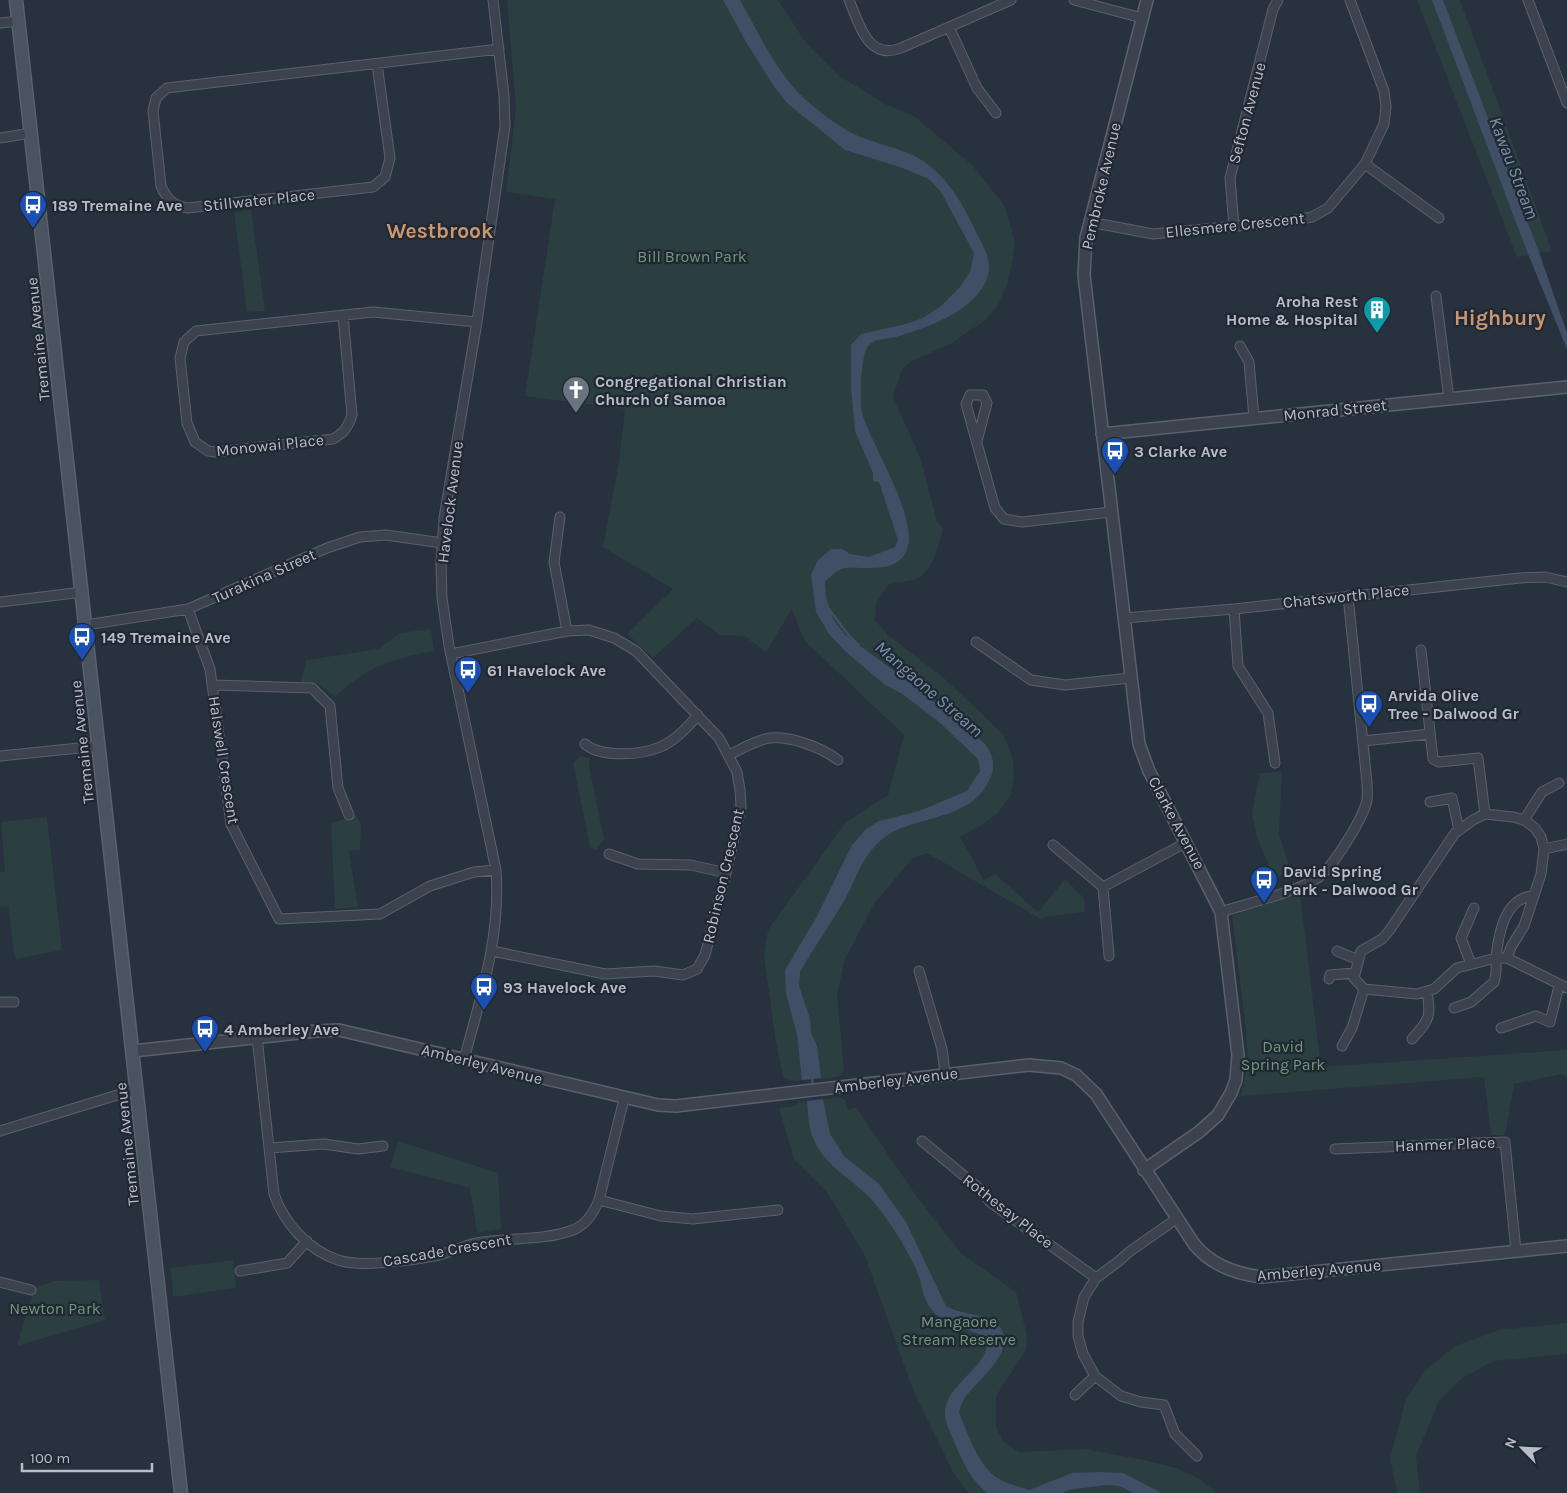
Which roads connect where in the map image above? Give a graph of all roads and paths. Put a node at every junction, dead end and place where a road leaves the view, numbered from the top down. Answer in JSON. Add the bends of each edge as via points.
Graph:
{"nodes":[{"id":1,"x":16,"y":0,"type":"edge"},
{"id":2,"x":493,"y":0,"type":"edge"},
{"id":3,"x":849,"y":0,"type":"edge"},
{"id":4,"x":1011,"y":0,"type":"edge"},
{"id":5,"x":1074,"y":0,"type":"edge"},
{"id":6,"x":1147,"y":0,"type":"edge"},
{"id":7,"x":1278,"y":0,"type":"edge"},
{"id":8,"x":1350,"y":0,"type":"edge"},
{"id":9,"x":1528,"y":0,"type":"edge"},
{"id":10,"x":1142,"y":18,"type":"junction"},
{"id":11,"x":19,"y":21,"type":"junction"},
{"id":12,"x":0,"y":23,"type":"edge"},
{"id":13,"x":949,"y":27,"type":"junction"},
{"id":14,"x":499,"y":49,"type":"junction"},
{"id":15,"x":377,"y":64,"type":"junction"},
{"id":16,"x":1567,"y":102,"type":"edge"},
{"id":17,"x":996,"y":113,"type":"dead end"},
{"id":18,"x":31,"y":133,"type":"junction"},
{"id":19,"x":0,"y":138,"type":"edge"},
{"id":20,"x":1365,"y":164,"type":"junction"},
{"id":21,"x":1439,"y":218,"type":"dead end"},
{"id":22,"x":1090,"y":222,"type":"junction"},
{"id":23,"x":1234,"y":227,"type":"junction"},
{"id":24,"x":1436,"y":296,"type":"dead end"},
{"id":25,"x":343,"y":315,"type":"junction"},
{"id":26,"x":477,"y":322,"type":"junction"},
{"id":27,"x":1240,"y":346,"type":"dead end"},
{"id":28,"x":1567,"y":387,"type":"edge"},
{"id":29,"x":1449,"y":399,"type":"junction"},
{"id":30,"x":1254,"y":418,"type":"junction"},
{"id":31,"x":1102,"y":434,"type":"junction"},
{"id":32,"x":977,"y":441,"type":"junction"},
{"id":33,"x":1111,"y":512,"type":"junction"},
{"id":34,"x":560,"y":517,"type":"dead end"},
{"id":35,"x":442,"y":543,"type":"junction"},
{"id":36,"x":1567,"y":582,"type":"edge"},
{"id":37,"x":83,"y":592,"type":"junction"},
{"id":38,"x":1348,"y":596,"type":"junction"},
{"id":39,"x":0,"y":602,"type":"edge"},
{"id":40,"x":1234,"y":609,"type":"junction"},
{"id":41,"x":188,"y":610,"type":"junction"},
{"id":42,"x":1124,"y":618,"type":"junction"},
{"id":43,"x":86,"y":625,"type":"junction"},
{"id":44,"x":568,"y":630,"type":"junction"},
{"id":45,"x":976,"y":642,"type":"dead end"},
{"id":46,"x":1421,"y":650,"type":"dead end"},
{"id":47,"x":451,"y":654,"type":"junction"},
{"id":48,"x":1130,"y":678,"type":"junction"},
{"id":49,"x":212,"y":684,"type":"junction"},
{"id":50,"x":698,"y":715,"type":"junction"},
{"id":51,"x":1430,"y":734,"type":"junction"},
{"id":52,"x":1363,"y":741,"type":"junction"},
{"id":53,"x":585,"y":744,"type":"dead end"},
{"id":54,"x":99,"y":746,"type":"junction"},
{"id":55,"x":729,"y":755,"type":"junction"},
{"id":56,"x":0,"y":756,"type":"edge"},
{"id":57,"x":838,"y":760,"type":"dead end"},
{"id":58,"x":1274,"y":763,"type":"dead end"},
{"id":59,"x":1559,"y":783,"type":"dead end"},
{"id":60,"x":1430,"y":802,"type":"dead end"},
{"id":61,"x":1486,"y":814,"type":"junction"},
{"id":62,"x":349,"y":815,"type":"dead end"},
{"id":63,"x":1524,"y":820,"type":"junction"},
{"id":64,"x":1459,"y":830,"type":"junction"},
{"id":65,"x":1187,"y":842,"type":"junction"},
{"id":66,"x":1567,"y":844,"type":"edge"},
{"id":67,"x":1053,"y":845,"type":"dead end"},
{"id":68,"x":1544,"y":848,"type":"junction"},
{"id":69,"x":609,"y":854,"type":"dead end"},
{"id":70,"x":496,"y":870,"type":"junction"},
{"id":71,"x":726,"y":873,"type":"junction"},
{"id":72,"x":1103,"y":887,"type":"junction"},
{"id":73,"x":1532,"y":896,"type":"junction"},
{"id":74,"x":1474,"y":908,"type":"dead end"},
{"id":75,"x":1221,"y":912,"type":"junction"},
{"id":76,"x":492,"y":950,"type":"junction"},
{"id":77,"x":1337,"y":951,"type":"dead end"},
{"id":78,"x":1108,"y":956,"type":"dead end"},
{"id":79,"x":1496,"y":958,"type":"junction"},
{"id":80,"x":1507,"y":958,"type":"junction"},
{"id":81,"x":1358,"y":960,"type":"junction"},
{"id":82,"x":1472,"y":964,"type":"junction"},
{"id":83,"x":919,"y":971,"type":"dead end"},
{"id":84,"x":1355,"y":973,"type":"junction"},
{"id":85,"x":1329,"y":979,"type":"dead end"},
{"id":86,"x":1563,"y":987,"type":"edge"},
{"id":87,"x":1364,"y":989,"type":"junction"},
{"id":88,"x":1427,"y":991,"type":"junction"},
{"id":89,"x":0,"y":1002,"type":"edge"},
{"id":90,"x":14,"y":1002,"type":"dead end"},
{"id":91,"x":1454,"y":1008,"type":"dead end"},
{"id":92,"x":1501,"y":1028,"type":"dead end"},
{"id":93,"x":257,"y":1037,"type":"junction"},
{"id":94,"x":1412,"y":1039,"type":"dead end"},
{"id":95,"x":1342,"y":1046,"type":"dead end"},
{"id":96,"x":133,"y":1051,"type":"junction"},
{"id":97,"x":464,"y":1059,"type":"junction"},
{"id":98,"x":945,"y":1073,"type":"junction"},
{"id":99,"x":137,"y":1089,"type":"junction"},
{"id":100,"x":624,"y":1099,"type":"junction"},
{"id":101,"x":0,"y":1131,"type":"edge"},
{"id":102,"x":922,"y":1141,"type":"dead end"},
{"id":103,"x":382,"y":1146,"type":"dead end"},
{"id":104,"x":269,"y":1148,"type":"junction"},
{"id":105,"x":1335,"y":1149,"type":"dead end"},
{"id":106,"x":1144,"y":1170,"type":"junction"},
{"id":107,"x":599,"y":1200,"type":"junction"},
{"id":108,"x":778,"y":1210,"type":"dead end"},
{"id":109,"x":1176,"y":1219,"type":"junction"},
{"id":110,"x":307,"y":1241,"type":"junction"},
{"id":111,"x":1567,"y":1246,"type":"edge"},
{"id":112,"x":1516,"y":1251,"type":"junction"},
{"id":113,"x":240,"y":1271,"type":"dead end"},
{"id":114,"x":1096,"y":1278,"type":"junction"},
{"id":115,"x":0,"y":1282,"type":"edge"},
{"id":116,"x":31,"y":1290,"type":"dead end"},
{"id":117,"x":1095,"y":1376,"type":"junction"},
{"id":118,"x":1075,"y":1396,"type":"dead end"},
{"id":119,"x":1197,"y":1456,"type":"dead end"},
{"id":120,"x":181,"y":1493,"type":"edge"}],
"edges":[{"from":1,"to":11,"type":"main road","name":"Tremaine Avenue"},
{"from":2,"to":14,"type":"street","name":"Havelock Avenue"},
{"from":3,"to":13,"type":"street","via":[[865,38],[882,51],[896,50]]},
{"from":4,"to":13,"type":"street"},
{"from":5,"to":10,"type":"street"},
{"from":6,"to":10,"type":"street","name":"Pembroke Avenue"},
{"from":7,"to":23,"type":"street","name":"Sefton Avenue","via":[[1230,178]]},
{"from":8,"to":20,"type":"street","name":"Ellesmere Crescent","via":[[1384,91],[1386,107],[1384,124]]},
{"from":9,"to":16,"type":"street"},
{"from":10,"to":22,"type":"street","name":"Pembroke Avenue"},
{"from":11,"to":12,"type":"street"},
{"from":11,"to":18,"type":"main road","name":"Tremaine Avenue"},
{"from":13,"to":17,"type":"street","via":[[977,88]]},
{"from":14,"to":15,"type":"street","name":"Stillwater Place"},
{"from":14,"to":26,"type":"street","name":"Havelock Avenue","via":[[505,126]]},
{"from":15,"to":15,"type":"street","name":"Stillwater Place","via":[[174,86],[160,92],[153,111],[161,186],[165,194],[174,204],[188,208],[367,188],[379,183],[387,172],[390,158]]},
{"from":18,"to":19,"type":"street"},
{"from":18,"to":37,"type":"main road","name":"Tremaine Avenue"},
{"from":20,"to":21,"type":"street"},
{"from":20,"to":23,"type":"street","name":"Ellesmere Crescent","via":[[1328,208],[1312,217]]},
{"from":22,"to":23,"type":"street","name":"Ellesmere Crescent","via":[[1143,234]]},
{"from":22,"to":31,"type":"street","name":"Pembroke Avenue","via":[[1084,261]]},
{"from":24,"to":29,"type":"street"},
{"from":25,"to":25,"type":"street","name":"Monowai Place","via":[[203,329],[190,336],[184,342],[180,358],[187,424],[194,442],[216,452],[333,439],[347,429],[352,415]]},
{"from":25,"to":26,"type":"street","name":"Monowai Place","via":[[373,312]]},
{"from":26,"to":35,"type":"street","name":"Havelock Avenue"},
{"from":27,"to":30,"type":"street","via":[[1249,362]]},
{"from":28,"to":29,"type":"street","name":"Monrad Street"},
{"from":29,"to":30,"type":"street","name":"Monrad Street"},
{"from":30,"to":31,"type":"street","name":"Monrad Street"},
{"from":31,"to":33,"type":"street","name":"Clarke Avenue"},
{"from":32,"to":32,"type":"street","via":[[987,403],[983,394],[975,393],[970,395],[966,404]]},
{"from":32,"to":33,"type":"street","via":[[995,508],[1004,519],[1022,522]]},
{"from":33,"to":42,"type":"street","name":"Clarke Avenue"},
{"from":34,"to":44,"type":"street","via":[[554,562]]},
{"from":35,"to":41,"type":"street","name":"Turakina Street","via":[[386,535],[346,541]]},
{"from":35,"to":47,"type":"street","name":"Havelock Avenue","via":[[442,598]]},
{"from":36,"to":38,"type":"street","name":"Chatsworth Place","via":[[1545,577],[1520,578]]},
{"from":37,"to":39,"type":"street"},
{"from":37,"to":43,"type":"main road","name":"Tremaine Avenue"},
{"from":38,"to":40,"type":"street","name":"Chatsworth Place"},
{"from":38,"to":52,"type":"street"},
{"from":40,"to":42,"type":"street","name":"Chatsworth Place"},
{"from":40,"to":58,"type":"street","via":[[1238,666],[1268,713]]},
{"from":41,"to":43,"type":"street","name":"Turakina Street"},
{"from":41,"to":49,"type":"street","name":"Halswell Crescent","via":[[206,652]]},
{"from":42,"to":48,"type":"street","name":"Clarke Avenue"},
{"from":43,"to":54,"type":"main road","name":"Tremaine Avenue"},
{"from":44,"to":47,"type":"street","name":"Robinson Crescent"},
{"from":44,"to":50,"type":"street","name":"Robinson Crescent","via":[[603,634],[625,643]]},
{"from":45,"to":48,"type":"street","via":[[1031,680],[1065,685]]},
{"from":46,"to":51,"type":"street"},
{"from":47,"to":70,"type":"street","name":"Havelock Avenue"},
{"from":48,"to":65,"type":"street","name":"Clarke Avenue","via":[[1139,744],[1149,771]]},
{"from":49,"to":62,"type":"street","via":[[312,688],[330,706],[338,788]]},
{"from":49,"to":70,"type":"street","name":"Halswell Crescent","via":[[231,824],[279,919],[380,914],[430,886],[474,872]]},
{"from":50,"to":53,"type":"street","via":[[659,748],[643,752],[615,752],[594,749]]},
{"from":50,"to":55,"type":"street","name":"Robinson Crescent","via":[[719,738]]},
{"from":51,"to":52,"type":"street"},
{"from":51,"to":61,"type":"street","via":[[1433,759],[1439,762],[1478,758]]},
{"from":52,"to":75,"type":"street","via":[[1367,792],[1364,809],[1325,870],[1300,886]]},
{"from":54,"to":56,"type":"street"},
{"from":54,"to":96,"type":"main road","name":"Tremaine Avenue"},
{"from":55,"to":57,"type":"street","via":[[757,742],[779,738],[824,749]]},
{"from":55,"to":71,"type":"street","name":"Robinson Crescent","via":[[737,772],[740,807]]},
{"from":59,"to":63,"type":"street","via":[[1542,792]]},
{"from":60,"to":64,"type":"street","via":[[1452,798]]},
{"from":61,"to":63,"type":"street"},
{"from":61,"to":64,"type":"street"},
{"from":63,"to":68,"type":"street","via":[[1538,831]]},
{"from":64,"to":81,"type":"street","via":[[1389,931],[1361,951]]},
{"from":65,"to":72,"type":"street"},
{"from":65,"to":75,"type":"street","name":"Clarke Avenue"},
{"from":66,"to":68,"type":"street"},
{"from":67,"to":72,"type":"street"},
{"from":68,"to":73,"type":"street","via":[[1541,874]]},
{"from":69,"to":71,"type":"street","via":[[638,864],[691,865]]},
{"from":70,"to":76,"type":"street","name":"Havelock Avenue","via":[[498,899]]},
{"from":71,"to":76,"type":"street","name":"Robinson Crescent","via":[[705,955],[697,970],[683,975],[654,971],[605,974]]},
{"from":72,"to":78,"type":"street"},
{"from":73,"to":79,"type":"street","via":[[1519,899],[1508,911]]},
{"from":73,"to":80,"type":"street","via":[[1524,926]]},
{"from":74,"to":82,"type":"street","via":[[1461,938]]},
{"from":75,"to":106,"type":"street","name":"Clarke Avenue","via":[[1237,1042],[1236,1080],[1225,1104],[1210,1124]]},
{"from":76,"to":97,"type":"street","name":"Havelock Avenue"},
{"from":77,"to":81,"type":"street"},
{"from":79,"to":80,"type":"street"},
{"from":79,"to":82,"type":"street"},
{"from":79,"to":91,"type":"street","via":[[1497,977],[1494,982],[1472,1002]]},
{"from":80,"to":86,"type":"street"},
{"from":81,"to":84,"type":"street"},
{"from":82,"to":88,"type":"street","via":[[1457,968],[1434,989]]},
{"from":83,"to":98,"type":"street","via":[[942,1049]]},
{"from":84,"to":85,"type":"street","via":[[1330,975]]},
{"from":84,"to":87,"type":"street","via":[[1354,978]]},
{"from":86,"to":92,"type":"street","via":[[1550,1022],[1536,1016]]},
{"from":87,"to":88,"type":"street","via":[[1417,994]]},
{"from":87,"to":95,"type":"street","via":[[1352,1028]]},
{"from":88,"to":94,"type":"street","via":[[1429,1019]]},
{"from":89,"to":90,"type":"street"},
{"from":93,"to":96,"type":"street","name":"Amberley Avenue"},
{"from":93,"to":97,"type":"street","name":"Amberley Avenue","via":[[339,1030]]},
{"from":93,"to":104,"type":"street","name":"Cascade Crescent"},
{"from":96,"to":99,"type":"main road","name":"Tremaine Avenue"},
{"from":97,"to":100,"type":"street","name":"Amberley Avenue"},
{"from":98,"to":100,"type":"street","name":"Amberley Avenue","via":[[676,1106]]},
{"from":98,"to":106,"type":"street","name":"Amberley Avenue","via":[[1029,1065],[1061,1068],[1076,1075],[1096,1094]]},
{"from":99,"to":101,"type":"street"},
{"from":99,"to":120,"type":"main road","name":"Tremaine Avenue"},
{"from":100,"to":107,"type":"street","name":"Cascade Crescent"},
{"from":102,"to":114,"type":"street","name":"Rothesay Place","via":[[980,1189],[990,1202]]},
{"from":103,"to":104,"type":"street","via":[[358,1149],[324,1144]]},
{"from":104,"to":110,"type":"street","name":"Cascade Crescent","via":[[274,1194],[279,1207],[284,1218]]},
{"from":105,"to":112,"type":"street","name":"Hanmer Place","via":[[1505,1142]]},
{"from":106,"to":109,"type":"street","name":"Amberley Avenue"},
{"from":107,"to":108,"type":"street","via":[[661,1216],[693,1219]]},
{"from":107,"to":110,"type":"street","name":"Cascade Crescent","via":[[589,1217],[573,1230],[481,1242],[437,1255],[349,1263],[326,1255]]},
{"from":109,"to":112,"type":"street","name":"Amberley Avenue","via":[[1198,1249],[1214,1262],[1237,1273],[1262,1277]]},
{"from":109,"to":114,"type":"street"},
{"from":110,"to":113,"type":"street","via":[[288,1263]]},
{"from":111,"to":112,"type":"street","name":"Amberley Avenue"},
{"from":114,"to":117,"type":"street","via":[[1081,1304],[1078,1336]]},
{"from":115,"to":116,"type":"street"},
{"from":117,"to":118,"type":"street"},
{"from":117,"to":119,"type":"street","via":[[1121,1396],[1164,1405],[1175,1434]]}]}
